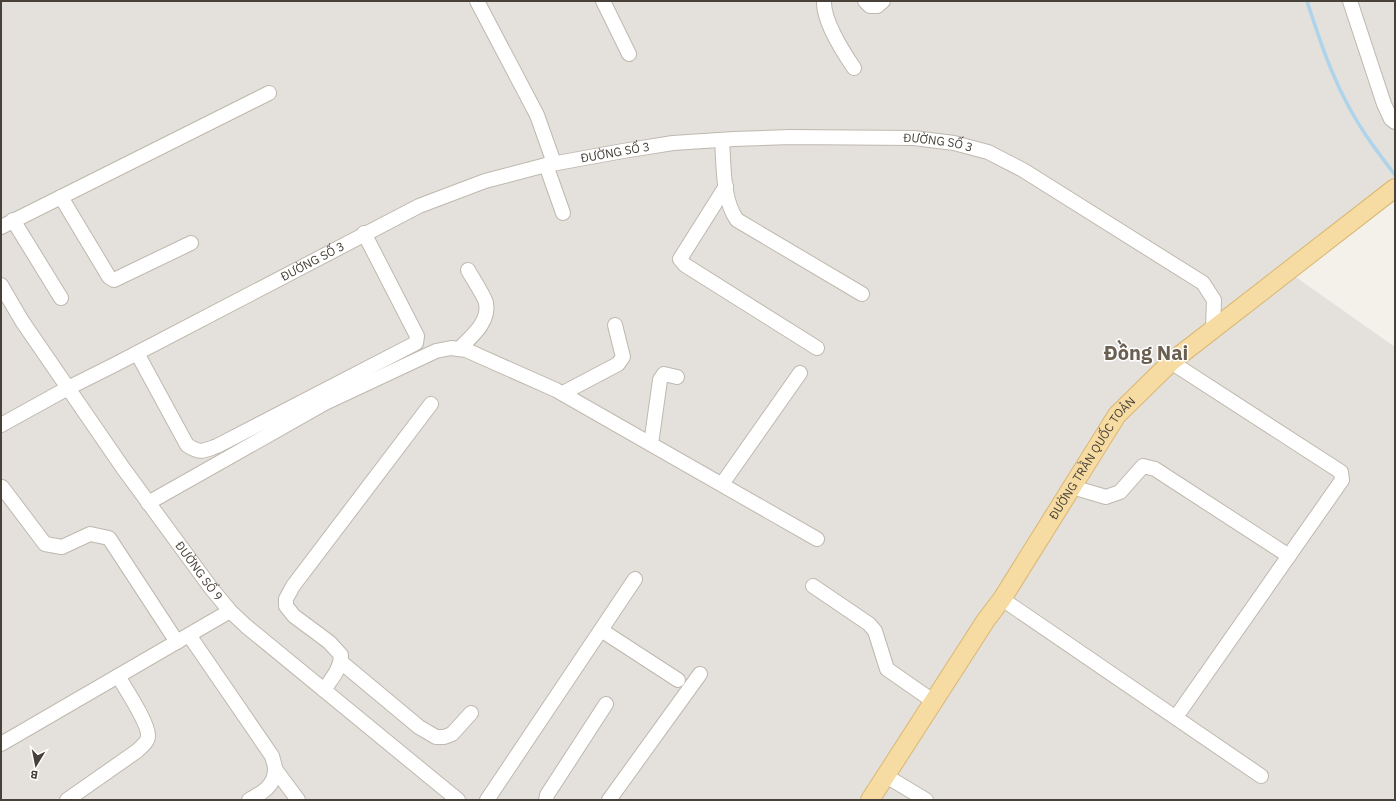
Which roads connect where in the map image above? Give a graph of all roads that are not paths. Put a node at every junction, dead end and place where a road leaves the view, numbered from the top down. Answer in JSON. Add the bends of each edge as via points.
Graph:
{"nodes":[{"id":1,"x":477,"y":1,"type":"edge"},
{"id":2,"x":603,"y":1,"type":"edge"},
{"id":3,"x":824,"y":1,"type":"edge"},
{"id":4,"x":865,"y":1,"type":"edge"},
{"id":5,"x":883,"y":1,"type":"edge"},
{"id":6,"x":1350,"y":1,"type":"edge"},
{"id":7,"x":629,"y":54,"type":"dead end"},
{"id":8,"x":854,"y":68,"type":"dead end"},
{"id":9,"x":269,"y":93,"type":"dead end"},
{"id":10,"x":1395,"y":122,"type":"edge"},
{"id":11,"x":722,"y":140,"type":"junction"},
{"id":12,"x":550,"y":164,"type":"junction"},
{"id":13,"x":726,"y":186,"type":"junction"},
{"id":14,"x":1395,"y":188,"type":"edge"},
{"id":15,"x":61,"y":197,"type":"junction"},
{"id":16,"x":562,"y":214,"type":"dead end"},
{"id":17,"x":7,"y":224,"type":"edge"},
{"id":18,"x":364,"y":233,"type":"junction"},
{"id":19,"x":191,"y":243,"type":"dead end"},
{"id":20,"x":468,"y":270,"type":"dead end"},
{"id":21,"x":1,"y":286,"type":"edge"},
{"id":22,"x":862,"y":294,"type":"dead end"},
{"id":23,"x":61,"y":298,"type":"dead end"},
{"id":24,"x":615,"y":325,"type":"dead end"},
{"id":25,"x":1213,"y":329,"type":"junction"},
{"id":26,"x":817,"y":348,"type":"dead end"},
{"id":27,"x":459,"y":349,"type":"junction"},
{"id":28,"x":137,"y":353,"type":"junction"},
{"id":29,"x":1171,"y":362,"type":"junction"},
{"id":30,"x":800,"y":374,"type":"dead end"},
{"id":31,"x":677,"y":377,"type":"dead end"},
{"id":32,"x":68,"y":388,"type":"junction"},
{"id":33,"x":563,"y":394,"type":"junction"},
{"id":34,"x":431,"y":404,"type":"dead end"},
{"id":35,"x":1,"y":425,"type":"edge"},
{"id":36,"x":651,"y":444,"type":"junction"},
{"id":37,"x":722,"y":484,"type":"junction"},
{"id":38,"x":2,"y":487,"type":"edge"},
{"id":39,"x":1072,"y":487,"type":"junction"},
{"id":40,"x":148,"y":503,"type":"junction"},
{"id":41,"x":817,"y":538,"type":"dead end"},
{"id":42,"x":1289,"y":556,"type":"junction"},
{"id":43,"x":636,"y":579,"type":"dead end"},
{"id":44,"x":813,"y":586,"type":"dead end"},
{"id":45,"x":1002,"y":599,"type":"junction"},
{"id":46,"x":230,"y":611,"type":"junction"},
{"id":47,"x":601,"y":630,"type":"junction"},
{"id":48,"x":183,"y":638,"type":"junction"},
{"id":49,"x":341,"y":662,"type":"junction"},
{"id":50,"x":700,"y":674,"type":"dead end"},
{"id":51,"x":118,"y":676,"type":"junction"},
{"id":52,"x":678,"y":680,"type":"dead end"},
{"id":53,"x":324,"y":690,"type":"junction"},
{"id":54,"x":933,"y":701,"type":"junction"},
{"id":55,"x":606,"y":704,"type":"dead end"},
{"id":56,"x":471,"y":713,"type":"dead end"},
{"id":57,"x":1176,"y":717,"type":"junction"},
{"id":58,"x":1,"y":744,"type":"edge"},
{"id":59,"x":275,"y":769,"type":"junction"},
{"id":60,"x":886,"y":776,"type":"junction"},
{"id":61,"x":1261,"y":776,"type":"dead end"},
{"id":62,"x":67,"y":800,"type":"edge"},
{"id":63,"x":249,"y":800,"type":"edge"},
{"id":64,"x":298,"y":800,"type":"edge"},
{"id":65,"x":458,"y":800,"type":"edge"},
{"id":66,"x":486,"y":800,"type":"edge"},
{"id":67,"x":546,"y":800,"type":"edge"},
{"id":68,"x":609,"y":800,"type":"edge"},
{"id":69,"x":870,"y":800,"type":"edge"},
{"id":70,"x":926,"y":800,"type":"edge"}],
"edges":[{"from":1,"to":12,"type":"street","via":[[536,115]]},
{"from":2,"to":7,"type":"street"},
{"from":3,"to":8,"type":"street","via":[[824,9],[841,49]]},
{"from":4,"to":5,"type":"street","via":[[870,6],[877,6]]},
{"from":6,"to":10,"type":"street","via":[[1384,104]]},
{"from":9,"to":15,"type":"street"},
{"from":11,"to":12,"type":"street","name":"ĐƯỜNG SỐ 3","via":[[673,143]]},
{"from":11,"to":13,"type":"street"},
{"from":11,"to":25,"type":"street","name":"ĐƯỜNG SỐ 3","via":[[790,137],[914,138],[954,143],[988,152],[1023,170],[1203,283],[1214,300]]},
{"from":12,"to":16,"type":"street"},
{"from":12,"to":18,"type":"street","name":"ĐƯỜNG SỐ 3","via":[[458,190]]},
{"from":13,"to":22,"type":"street","via":[[731,211],[737,220]]},
{"from":13,"to":26,"type":"street","via":[[680,259],[684,265]]},
{"from":14,"to":25,"type":"main road","name":"ĐƯỜNG TRẦN QUỐC TOẢN"},
{"from":15,"to":17,"type":"street"},
{"from":15,"to":19,"type":"street","via":[[109,277],[114,280]]},
{"from":17,"to":23,"type":"street"},
{"from":18,"to":28,"type":"street","name":"ĐƯỜNG SỐ 3"},
{"from":18,"to":28,"type":"street","via":[[417,336],[416,342],[409,346],[202,452],[187,445]]},
{"from":20,"to":27,"type":"street","via":[[486,302],[485,312],[479,328]]},
{"from":21,"to":32,"type":"street","name":"ĐƯỜNG SỐ 9"},
{"from":24,"to":33,"type":"street","via":[[623,357],[618,364]]},
{"from":25,"to":29,"type":"main road","name":"ĐƯỜNG TRẦN QUỐC TOẢN"},
{"from":27,"to":33,"type":"street"},
{"from":27,"to":40,"type":"street","via":[[436,351],[325,403]]},
{"from":28,"to":32,"type":"street","name":"ĐƯỜNG SỐ 3"},
{"from":29,"to":39,"type":"main road","name":"ĐƯỜNG TRẦN QUỐC TOẢN","via":[[1117,415]]},
{"from":29,"to":42,"type":"street","via":[[1341,472],[1342,480]]},
{"from":30,"to":37,"type":"street"},
{"from":31,"to":36,"type":"street","via":[[664,374],[660,380]]},
{"from":32,"to":35,"type":"street","name":"ĐƯỜNG SỐ 3"},
{"from":32,"to":40,"type":"street","name":"ĐƯỜNG SỐ 9"},
{"from":33,"to":36,"type":"street"},
{"from":34,"to":49,"type":"street","via":[[293,586],[286,599],[286,606],[294,616],[329,642],[341,655]]},
{"from":36,"to":37,"type":"street"},
{"from":37,"to":41,"type":"street"},
{"from":38,"to":48,"type":"street","via":[[45,544],[62,547],[90,534],[109,538]]},
{"from":39,"to":42,"type":"street","via":[[1106,497],[1120,492],[1143,466],[1155,468]]},
{"from":39,"to":45,"type":"main road","name":"ĐƯỜNG TRẦN QUỐC TOẢN"},
{"from":40,"to":46,"type":"street","name":"ĐƯỜNG SỐ 9"},
{"from":42,"to":57,"type":"street"},
{"from":43,"to":47,"type":"street"},
{"from":44,"to":54,"type":"street","via":[[869,624],[875,632],[887,669]]},
{"from":45,"to":54,"type":"main road","name":"ĐƯỜNG TRẦN QUỐC TOẢN"},
{"from":45,"to":57,"type":"street"},
{"from":46,"to":48,"type":"street"},
{"from":46,"to":53,"type":"street","name":"ĐƯỜNG SỐ 9"},
{"from":47,"to":52,"type":"street"},
{"from":47,"to":66,"type":"street"},
{"from":48,"to":51,"type":"street"},
{"from":48,"to":59,"type":"street","via":[[272,756]]},
{"from":49,"to":53,"type":"street"},
{"from":49,"to":56,"type":"street","via":[[436,737],[452,734]]},
{"from":50,"to":68,"type":"street"},
{"from":51,"to":58,"type":"street"},
{"from":51,"to":62,"type":"street","via":[[146,727],[146,742]]},
{"from":53,"to":65,"type":"street","name":"ĐƯỜNG SỐ 9"},
{"from":54,"to":60,"type":"main road","name":"ĐƯỜNG TRẦN QUỐC TOẢN"},
{"from":55,"to":67,"type":"street"},
{"from":57,"to":61,"type":"street"},
{"from":59,"to":63,"type":"street","via":[[266,790]]},
{"from":59,"to":64,"type":"street"},
{"from":60,"to":69,"type":"main road","name":"ĐƯỜNG TRẦN QUỐC TOẢN"},
{"from":60,"to":70,"type":"street"}]}
